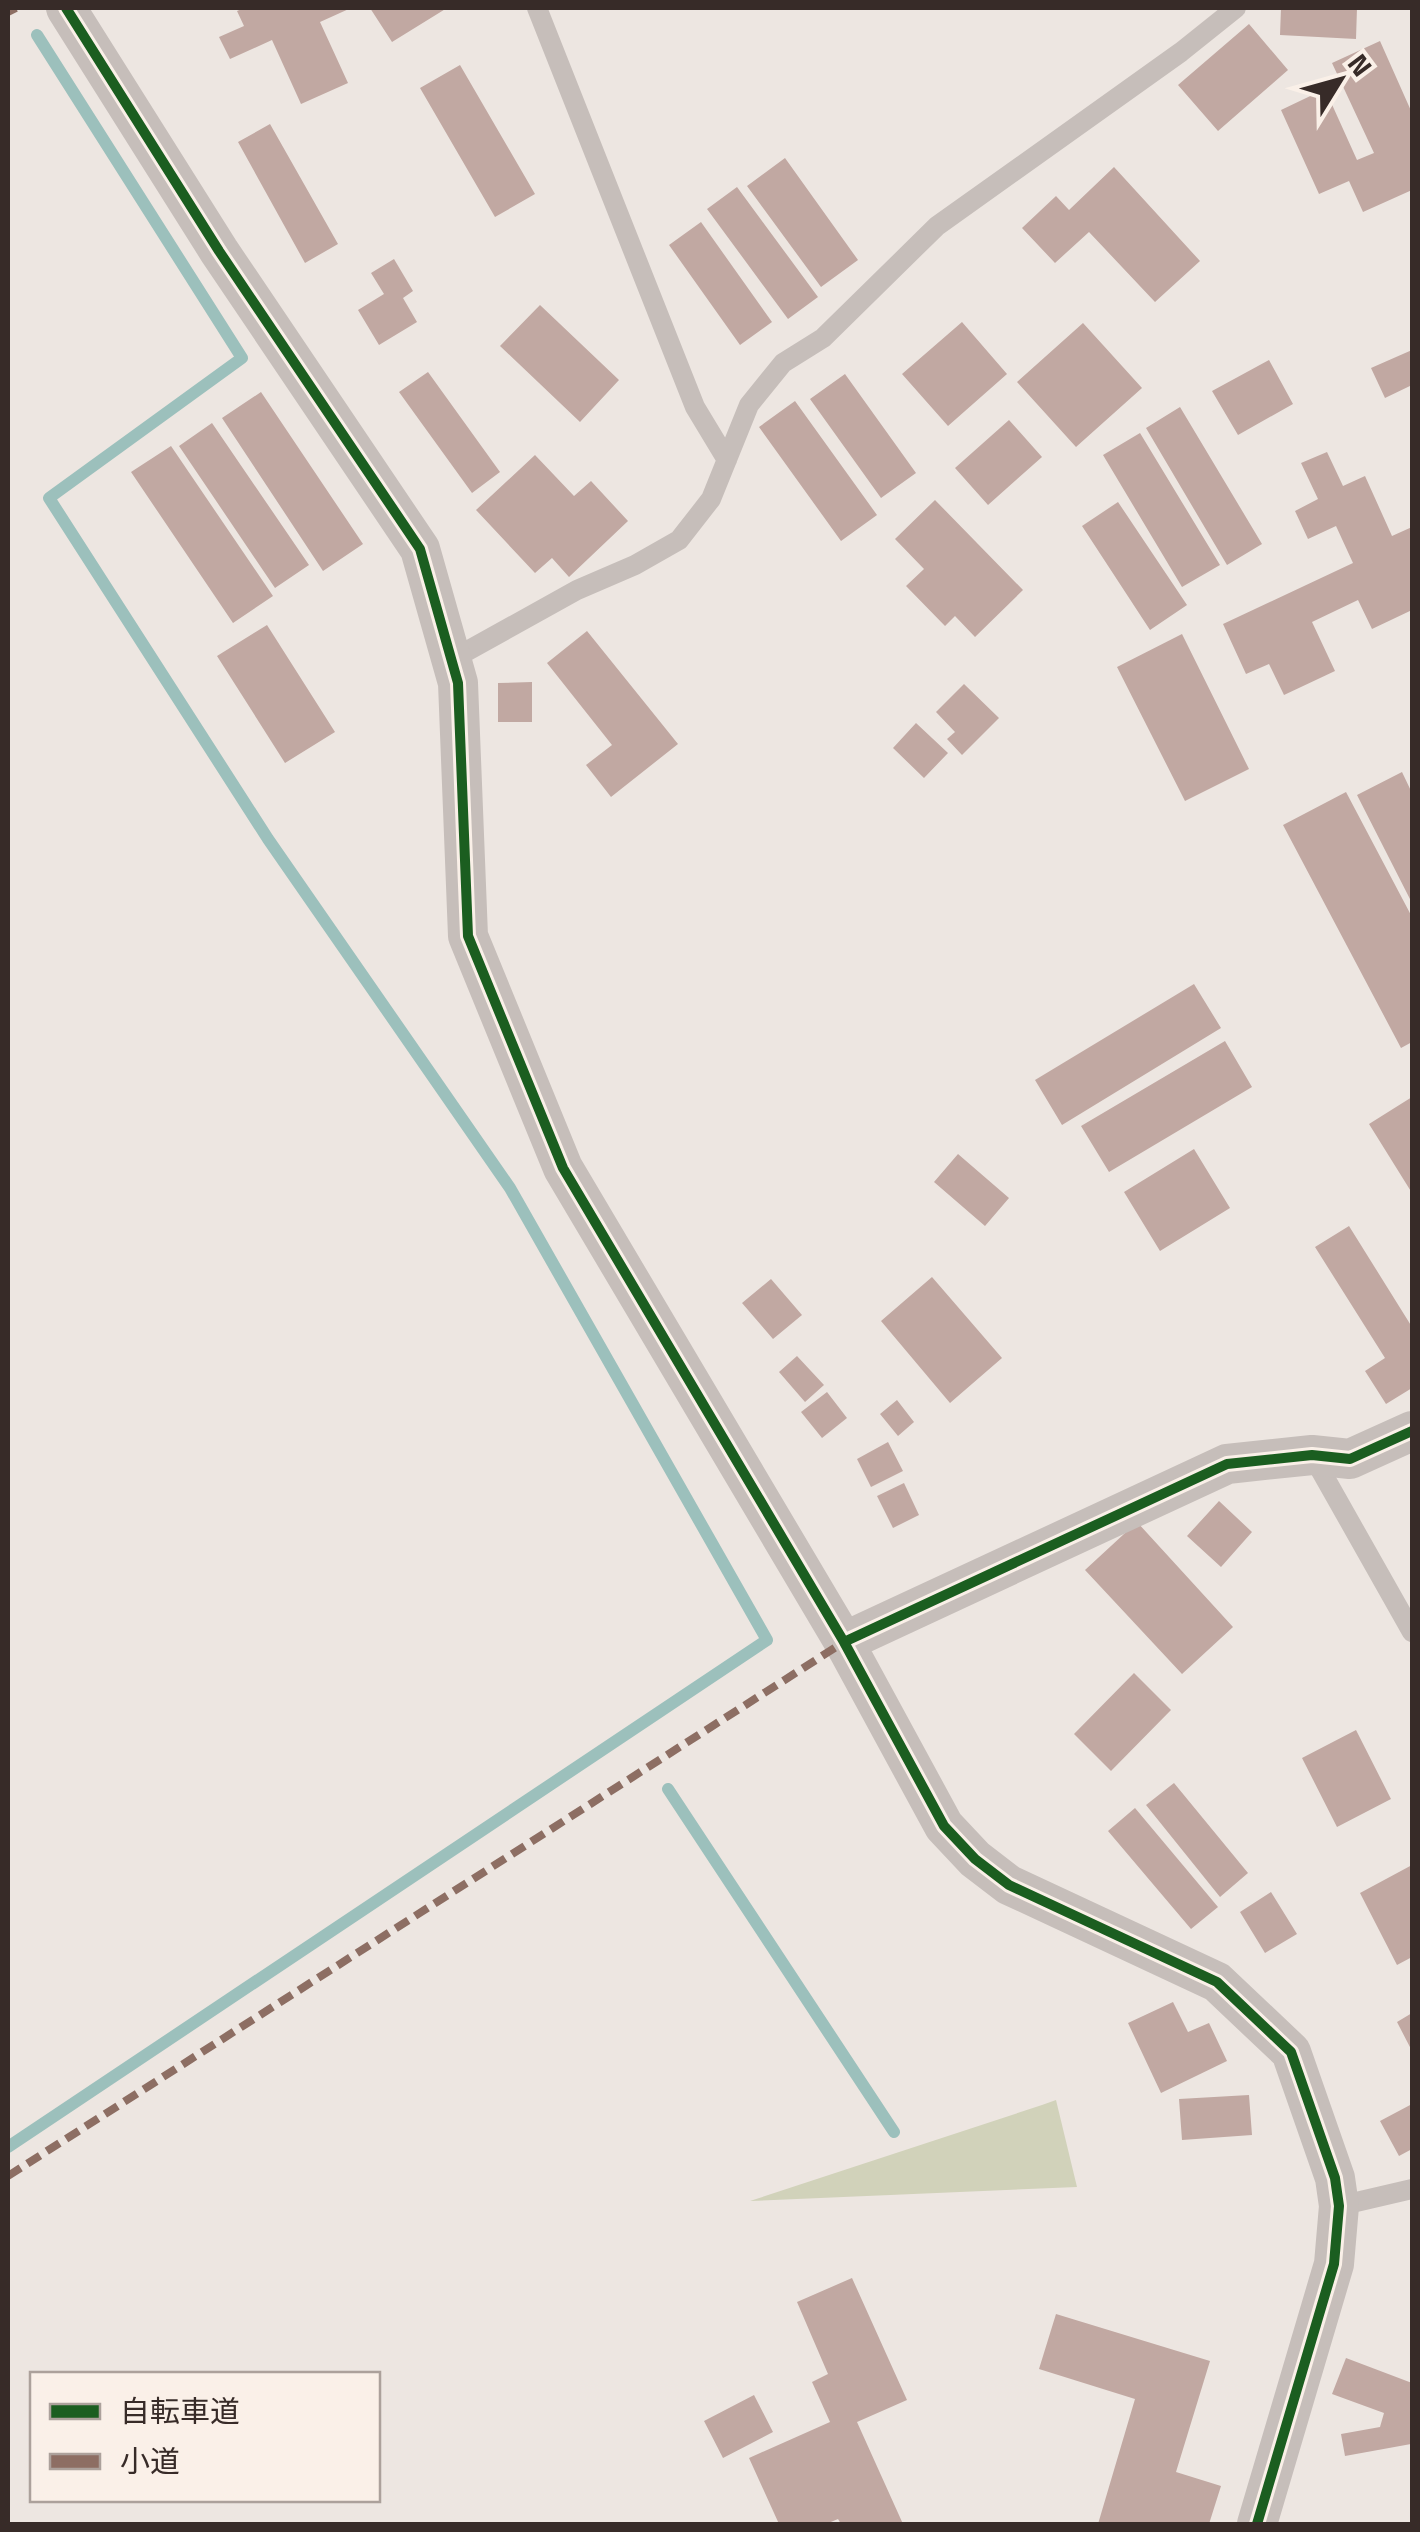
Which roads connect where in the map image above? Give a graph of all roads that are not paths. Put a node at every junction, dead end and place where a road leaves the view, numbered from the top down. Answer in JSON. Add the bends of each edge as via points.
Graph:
{"nodes":[{"id":1,"x":66,"y":8,"type":"edge"},
{"id":2,"x":536,"y":8,"type":"edge"},
{"id":3,"x":1236,"y":8,"type":"edge"},
{"id":4,"x":727,"y":460,"type":"junction"},
{"id":5,"x":451,"y":660,"type":"junction"},
{"id":6,"x":1412,"y":1432,"type":"edge"},
{"id":7,"x":1312,"y":1455,"type":"junction"},
{"id":8,"x":1412,"y":1632,"type":"edge"},
{"id":9,"x":844,"y":1642,"type":"junction"},
{"id":10,"x":1412,"y":2189,"type":"edge"},
{"id":11,"x":1338,"y":2206,"type":"junction"},
{"id":12,"x":1256,"y":2524,"type":"edge"}],
"edges":[{"from":1,"to":5,"type":"street","via":[[219,251],[420,549]]},
{"from":2,"to":4,"type":"lane","via":[[695,408]]},
{"from":3,"to":4,"type":"lane","via":[[936,226],[823,338],[783,363],[749,404]]},
{"from":4,"to":5,"type":"lane","via":[[711,499],[679,540]]},
{"from":5,"to":9,"type":"street","via":[[458,683],[468,936],[563,1168]]},
{"from":6,"to":7,"type":"street","via":[[1350,1459]]},
{"from":7,"to":8,"type":"lane"},
{"from":7,"to":9,"type":"street","via":[[1228,1464]]},
{"from":9,"to":11,"type":"street","via":[[944,1826],[975,1859],[1009,1884],[1217,1982],[1291,2052],[1335,2178]]},
{"from":10,"to":11,"type":"lane"},
{"from":11,"to":12,"type":"street","via":[[1334,2264]]}]}
